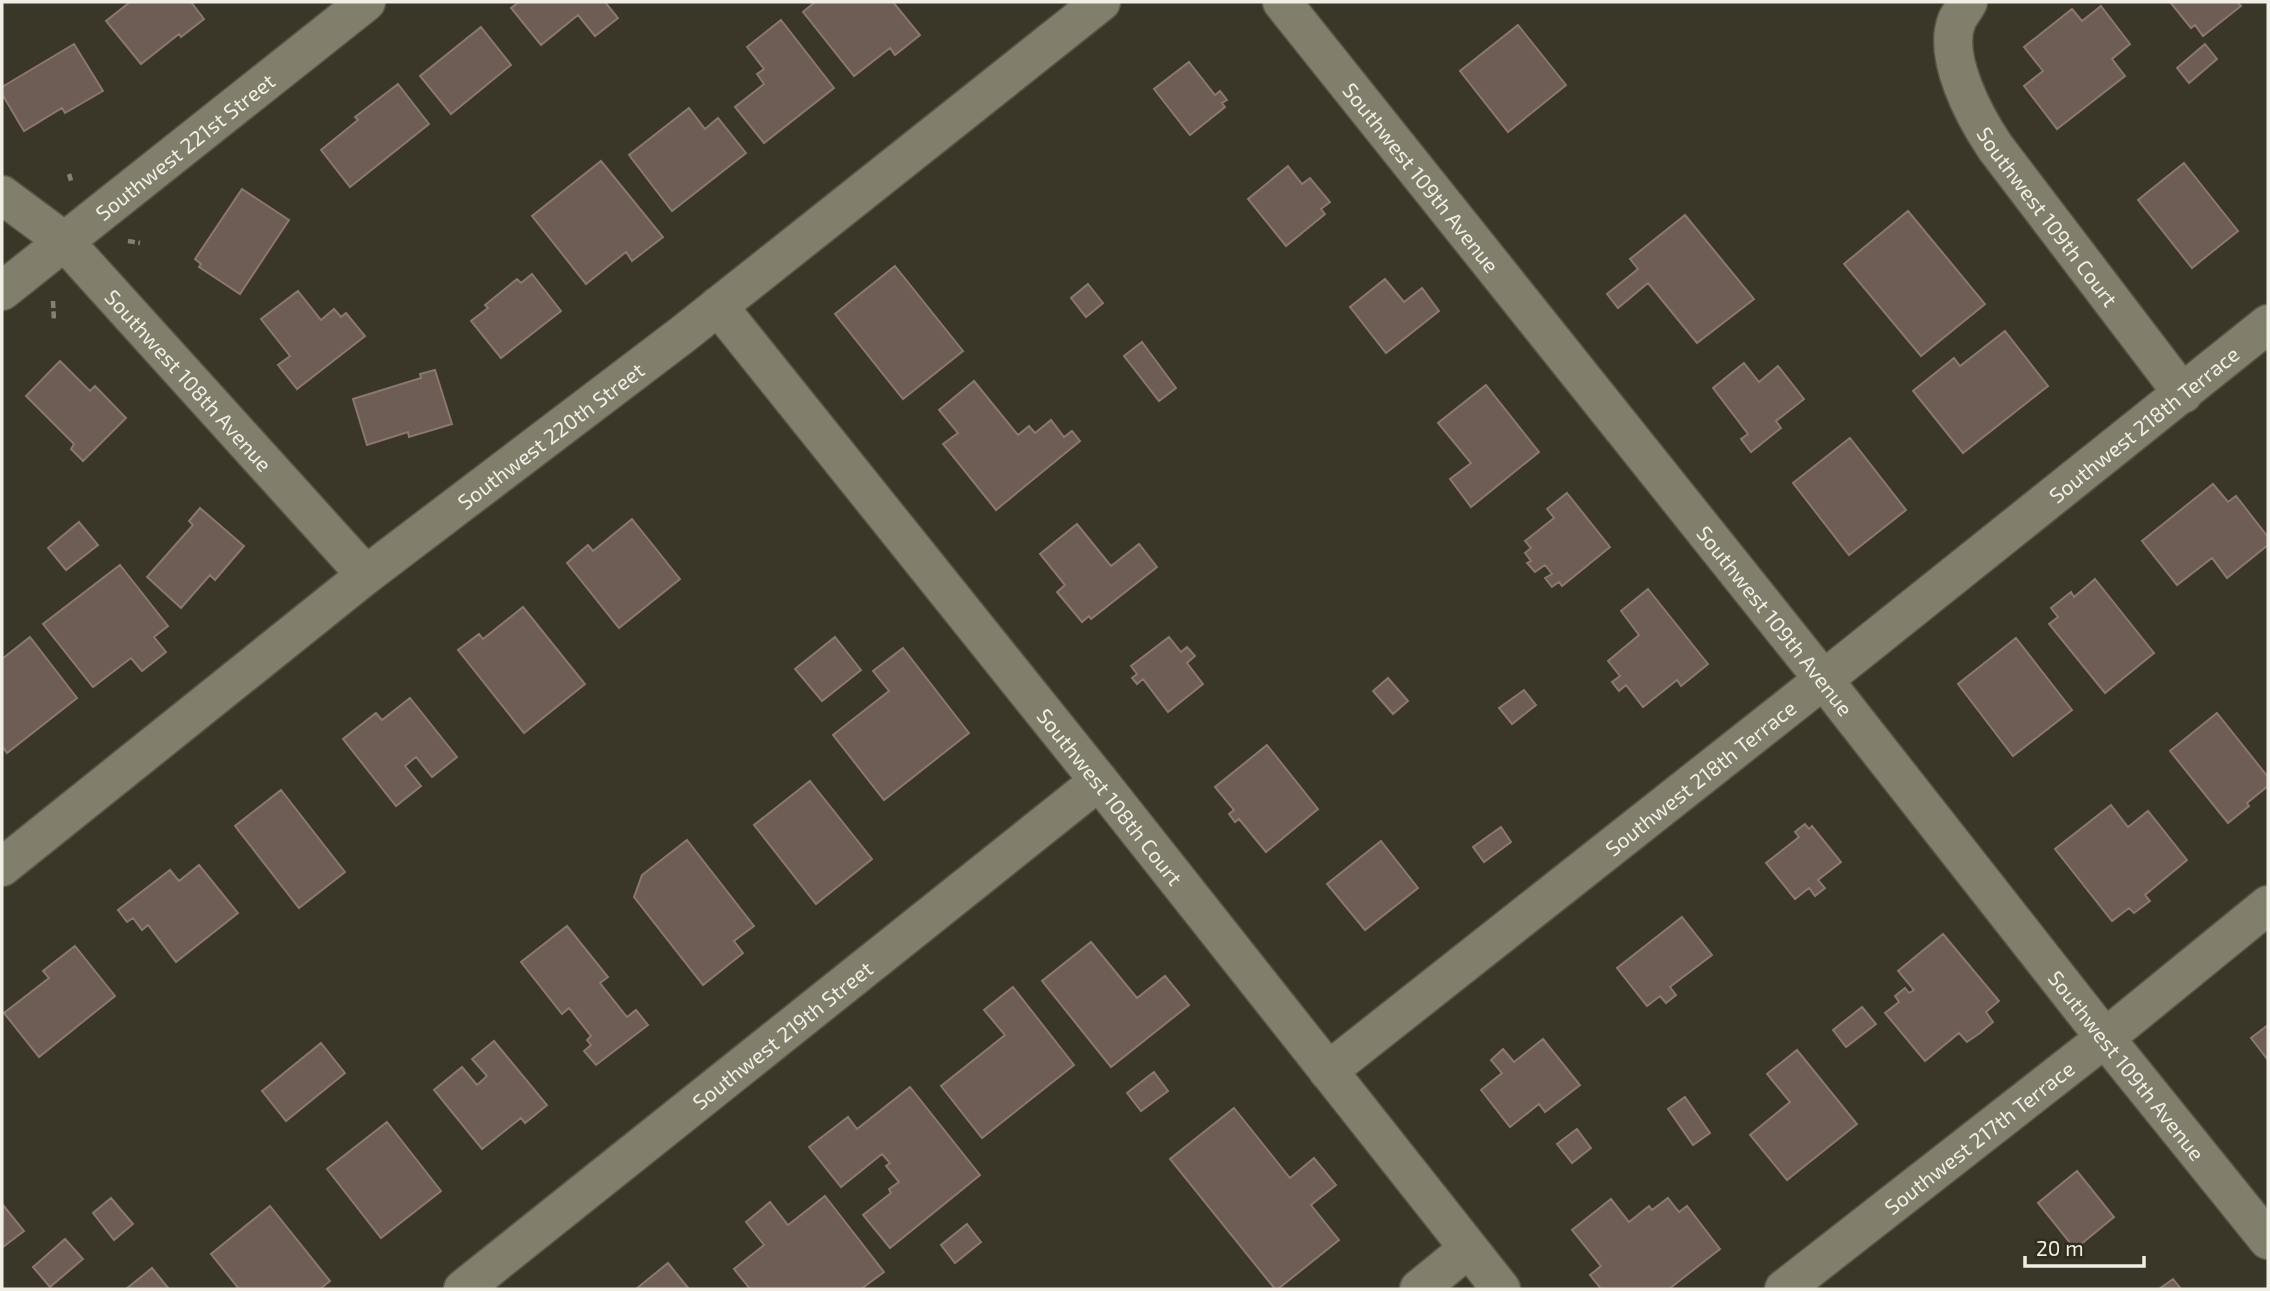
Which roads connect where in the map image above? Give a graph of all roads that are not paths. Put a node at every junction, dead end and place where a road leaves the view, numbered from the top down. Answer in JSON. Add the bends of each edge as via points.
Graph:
{"nodes":[{"id":1,"x":366,"y":2,"type":"edge"},
{"id":2,"x":1101,"y":2,"type":"edge"},
{"id":3,"x":1282,"y":2,"type":"edge"},
{"id":4,"x":1962,"y":12,"type":"edge"},
{"id":5,"x":2,"y":195,"type":"edge"},
{"id":6,"x":64,"y":241,"type":"junction"},
{"id":7,"x":2,"y":291,"type":"edge"},
{"id":8,"x":718,"y":306,"type":"junction"},
{"id":9,"x":2268,"y":324,"type":"edge"},
{"id":10,"x":2183,"y":394,"type":"junction"},
{"id":11,"x":366,"y":575,"type":"junction"},
{"id":12,"x":1823,"y":680,"type":"junction"},
{"id":13,"x":1100,"y":781,"type":"junction"},
{"id":14,"x":2,"y":867,"type":"edge"},
{"id":15,"x":2268,"y":905,"type":"edge"},
{"id":16,"x":2105,"y":1038,"type":"junction"},
{"id":17,"x":1328,"y":1070,"type":"junction"},
{"id":18,"x":2268,"y":1240,"type":"edge"},
{"id":19,"x":1468,"y":1249,"type":"junction"},
{"id":20,"x":463,"y":1289,"type":"edge"},
{"id":21,"x":1419,"y":1289,"type":"edge"},
{"id":22,"x":1501,"y":1289,"type":"edge"},
{"id":23,"x":1784,"y":1289,"type":"edge"}],
"edges":[{"from":1,"to":6,"type":"street","name":"Southwest 221st Street"},
{"from":2,"to":8,"type":"street","name":"Southwest 220th Street"},
{"from":3,"to":12,"type":"street","name":"Southwest 109th Avenue"},
{"from":4,"to":10,"type":"street","name":"Southwest 109th Court","via":[[1955,53],[1975,117]]},
{"from":5,"to":6,"type":"street","name":"Southwest 108th Avenue"},
{"from":6,"to":7,"type":"street","name":"Southwest 221st Street"},
{"from":6,"to":11,"type":"street","name":"Southwest 108th Avenue"},
{"from":8,"to":11,"type":"street","name":"Southwest 220th Street"},
{"from":8,"to":13,"type":"street","name":"Southwest 108th Court"},
{"from":9,"to":10,"type":"street","name":"Southwest 218th Terrace"},
{"from":10,"to":12,"type":"street","name":"Southwest 218th Terrace"},
{"from":11,"to":14,"type":"street","name":"Southwest 220th Street"},
{"from":12,"to":16,"type":"street","name":"Southwest 109th Avenue"},
{"from":12,"to":17,"type":"street","name":"Southwest 218th Terrace"},
{"from":13,"to":17,"type":"street","name":"Southwest 108th Court"},
{"from":13,"to":20,"type":"street","name":"Southwest 219th Street"},
{"from":15,"to":16,"type":"street","name":"Southwest 217th Terrace"},
{"from":16,"to":18,"type":"street","name":"Southwest 109th Avenue"},
{"from":16,"to":23,"type":"street","name":"Southwest 217th Terrace"},
{"from":17,"to":19,"type":"street","name":"Southwest 108th Court"},
{"from":19,"to":21,"type":"street"},
{"from":19,"to":22,"type":"street","name":"Southwest 108th Court"}]}
